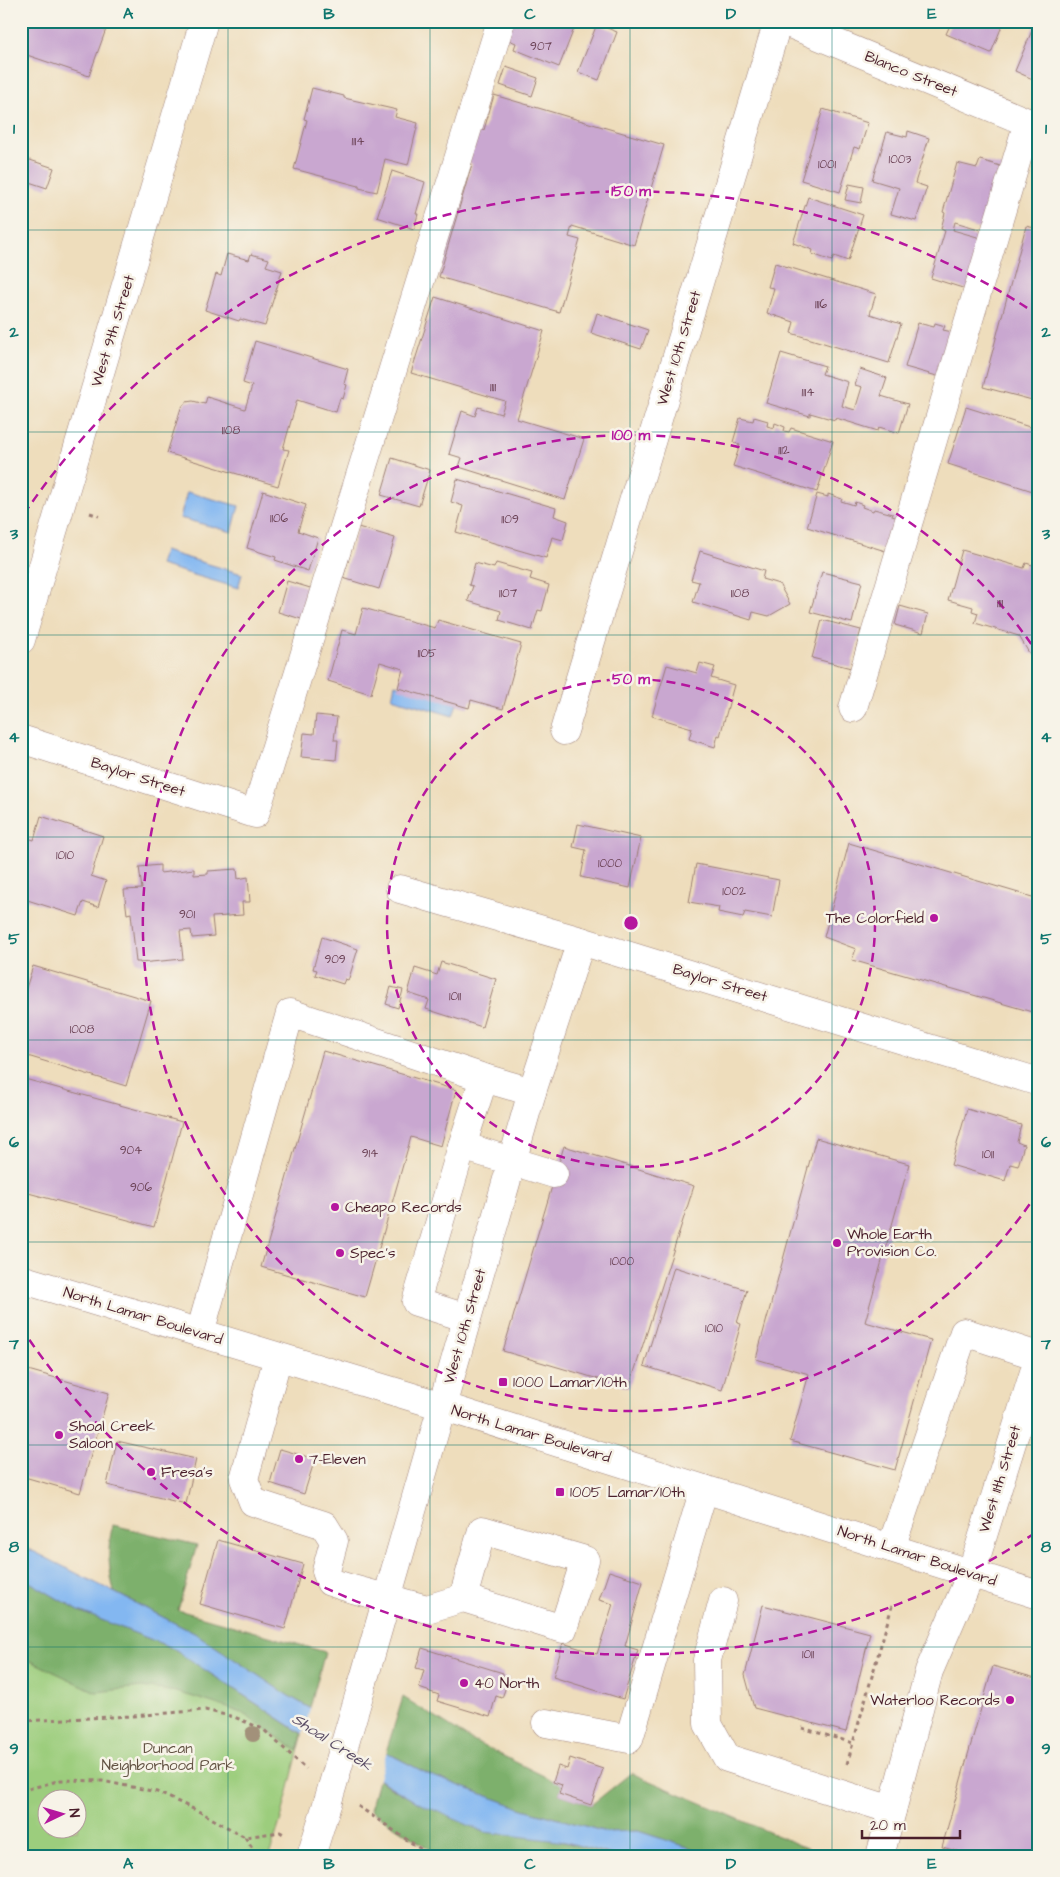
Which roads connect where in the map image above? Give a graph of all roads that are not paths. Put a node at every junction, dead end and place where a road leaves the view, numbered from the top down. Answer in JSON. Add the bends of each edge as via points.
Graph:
{"nodes":[{"id":1,"x":204,"y":21,"type":"edge"},
{"id":2,"x":501,"y":21,"type":"edge"},
{"id":3,"x":778,"y":21,"type":"edge"},
{"id":4,"x":783,"y":21,"type":"edge"},
{"id":5,"x":1033,"y":125,"type":"edge"},
{"id":6,"x":21,"y":640,"type":"edge"},
{"id":7,"x":852,"y":708,"type":"dead end"},
{"id":8,"x":564,"y":732,"type":"dead end"},
{"id":9,"x":21,"y":740,"type":"edge"},
{"id":10,"x":400,"y":889,"type":"dead end"},
{"id":11,"x":581,"y":941,"type":"junction"},
{"id":12,"x":484,"y":1078,"type":"junction"},
{"id":13,"x":1039,"y":1082,"type":"edge"},
{"id":14,"x":532,"y":1092,"type":"junction"},
{"id":15,"x":462,"y":1146,"type":"junction"},
{"id":16,"x":512,"y":1161,"type":"junction"},
{"id":17,"x":554,"y":1174,"type":"dead end"},
{"id":18,"x":21,"y":1279,"type":"edge"},
{"id":19,"x":467,"y":1318,"type":"junction"},
{"id":20,"x":200,"y":1333,"type":"junction"},
{"id":21,"x":1039,"y":1356,"type":"edge"},
{"id":22,"x":278,"y":1357,"type":"junction"},
{"id":23,"x":442,"y":1406,"type":"junction"},
{"id":24,"x":704,"y":1489,"type":"junction"},
{"id":25,"x":891,"y":1548,"type":"junction"},
{"id":26,"x":971,"y":1574,"type":"junction"},
{"id":27,"x":1039,"y":1594,"type":"edge"},
{"id":28,"x":387,"y":1598,"type":"junction"},
{"id":29,"x":463,"y":1598,"type":"junction"},
{"id":30,"x":723,"y":1601,"type":"dead end"},
{"id":31,"x":546,"y":1723,"type":"dead end"},
{"id":32,"x":892,"y":1810,"type":"junction"},
{"id":33,"x":311,"y":1856,"type":"edge"},
{"id":34,"x":880,"y":1856,"type":"edge"}],
"edges":[{"from":1,"to":6,"type":"street","name":"West 9th Street"},
{"from":2,"to":9,"type":"street","name":"Baylor Street","via":[[255,814]]},
{"from":3,"to":8,"type":"street","name":"West 10th Street"},
{"from":4,"to":5,"type":"street","name":"Blanco Street"},
{"from":5,"to":7,"type":"street"},
{"from":10,"to":11,"type":"street","name":"Baylor Street"},
{"from":11,"to":13,"type":"street","name":"Baylor Street"},
{"from":11,"to":14,"type":"street","name":"West 10th Street"},
{"from":12,"to":14,"type":"street"},
{"from":12,"to":15,"type":"street"},
{"from":12,"to":20,"type":"street","via":[[290,1013]]},
{"from":14,"to":16,"type":"street","name":"West 10th Street"},
{"from":15,"to":16,"type":"street"},
{"from":15,"to":19,"type":"street","via":[[416,1302]]},
{"from":16,"to":17,"type":"street"},
{"from":16,"to":19,"type":"street","name":"West 10th Street"},
{"from":18,"to":20,"type":"street","name":"North Lamar Boulevard"},
{"from":19,"to":23,"type":"street","name":"West 10th Street"},
{"from":20,"to":22,"type":"street","name":"North Lamar Boulevard"},
{"from":21,"to":25,"type":"street","via":[[964,1332]]},
{"from":21,"to":26,"type":"street","name":"West 11th Street"},
{"from":22,"to":23,"type":"street","name":"North Lamar Boulevard"},
{"from":22,"to":28,"type":"street","via":[[244,1479],[253,1502],[324,1525],[334,1541],[326,1571],[330,1582]]},
{"from":23,"to":24,"type":"street","name":"North Lamar Boulevard"},
{"from":23,"to":28,"type":"street","name":"West 10th Street"},
{"from":24,"to":25,"type":"street","name":"North Lamar Boulevard"},
{"from":24,"to":31,"type":"street","via":[[629,1739]]},
{"from":25,"to":26,"type":"street","name":"North Lamar Boulevard"},
{"from":26,"to":27,"type":"street","name":"North Lamar Boulevard"},
{"from":26,"to":32,"type":"street","name":"West 11th Street","via":[[929,1671]]},
{"from":28,"to":29,"type":"street","via":[[427,1609]]},
{"from":28,"to":33,"type":"street","name":"West 10th Street","bridge":true,"via":[[363,1682],[341,1802]]},
{"from":29,"to":29,"type":"street","via":[[563,1629],[585,1560],[482,1530]]},
{"from":30,"to":32,"type":"street","via":[[707,1660],[708,1724],[727,1758]]},
{"from":32,"to":34,"type":"street","name":"West 11th Street"}]}
